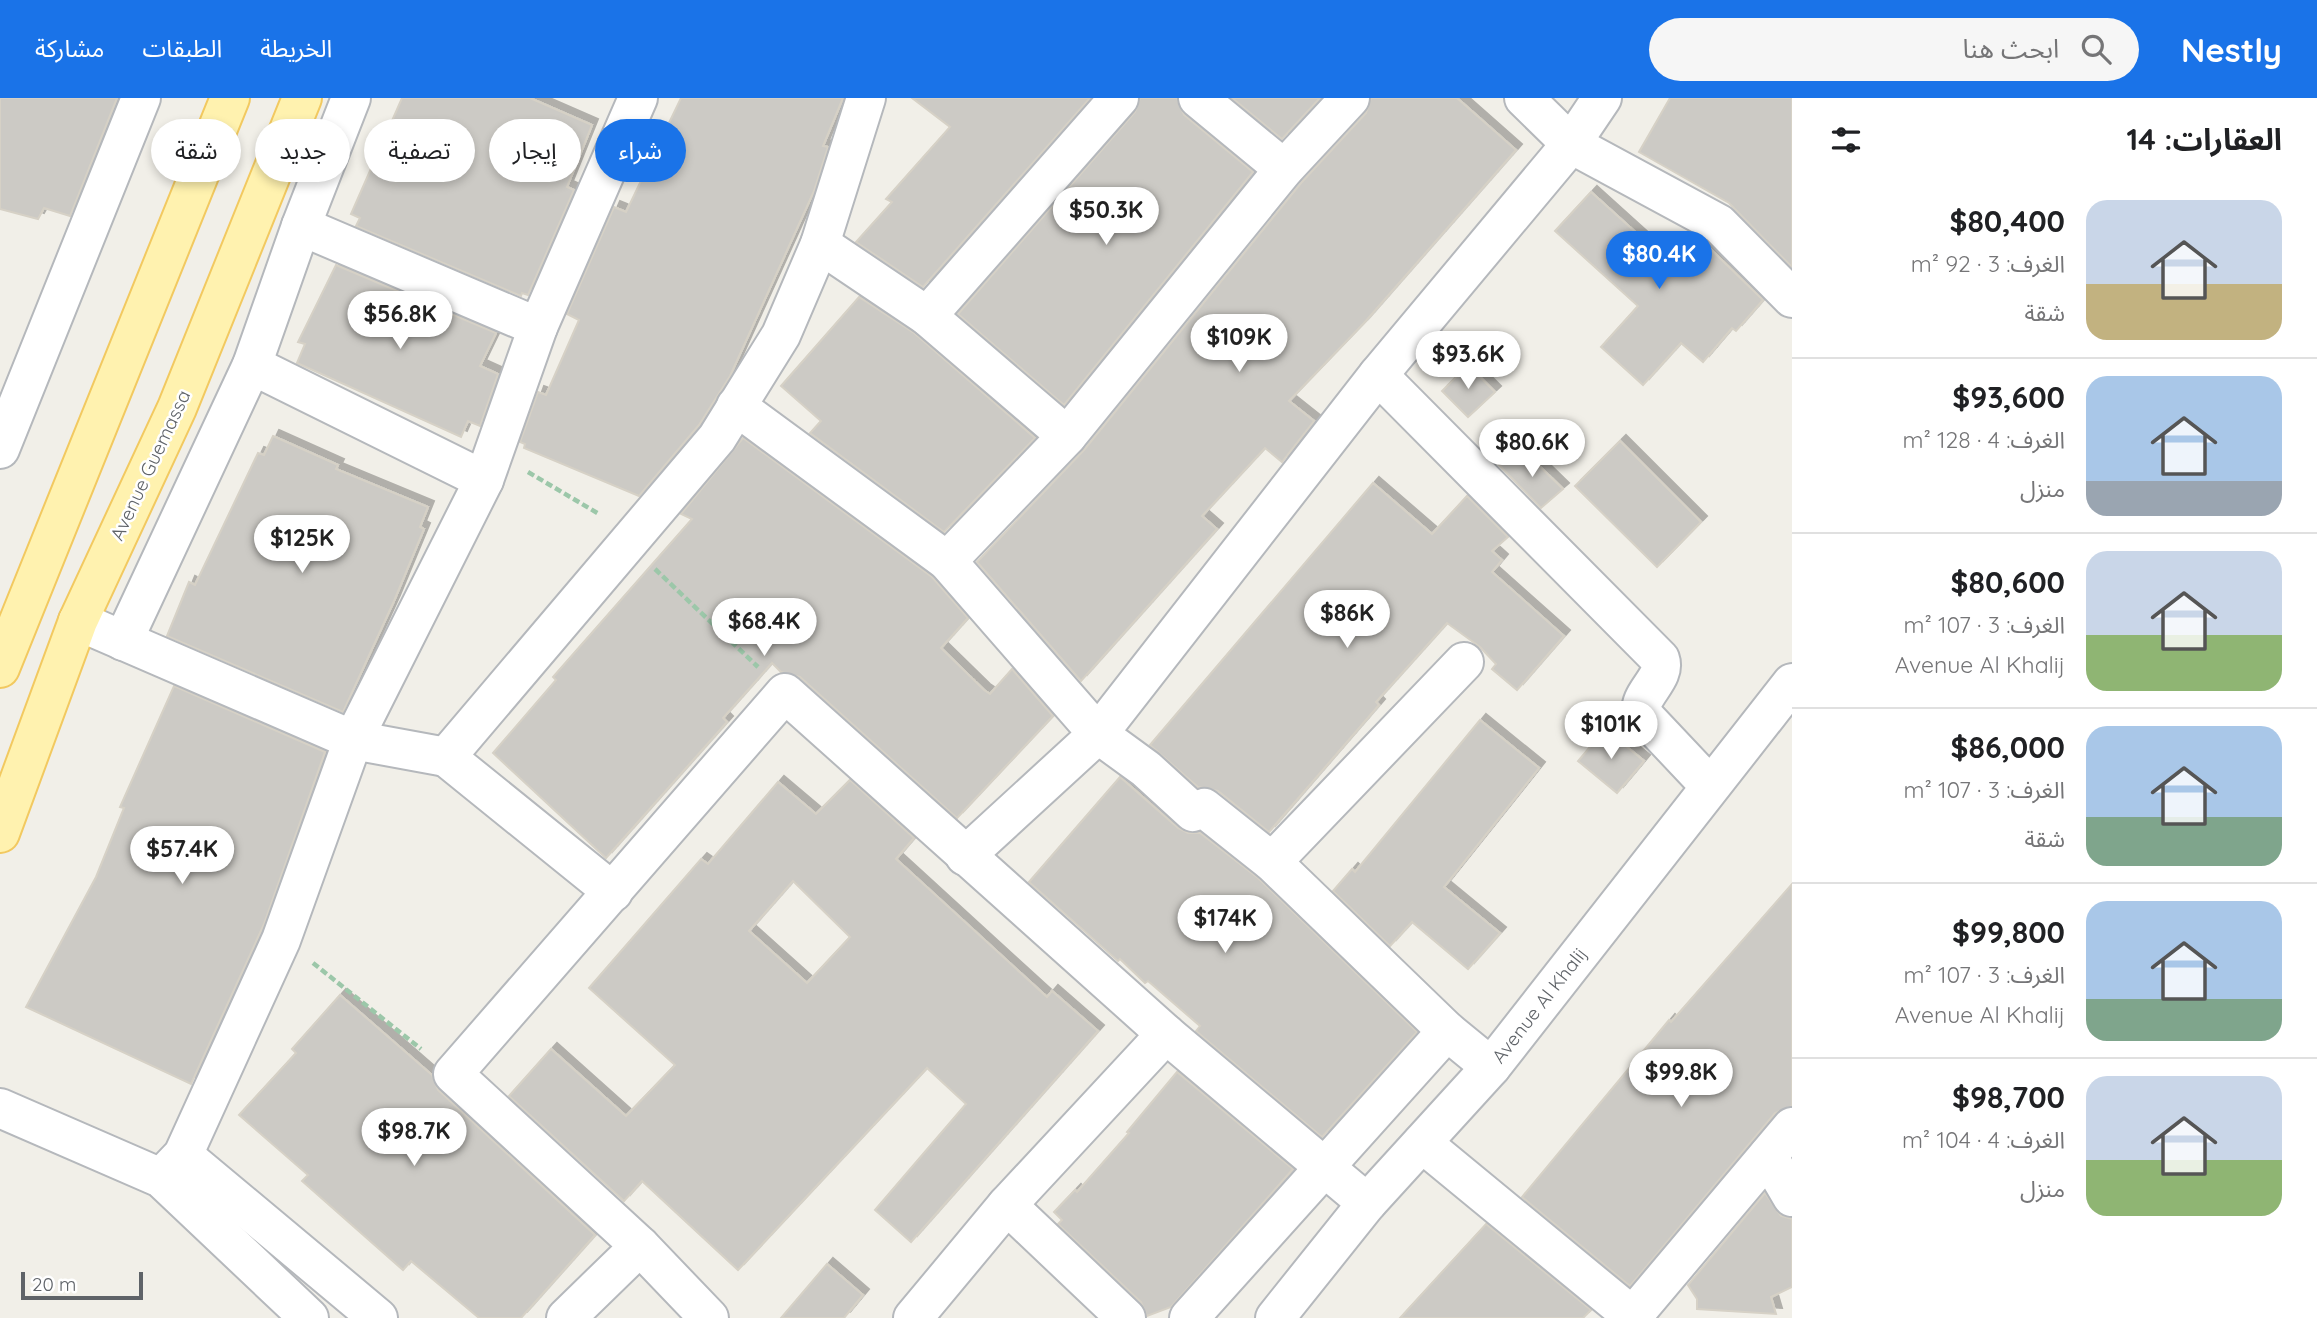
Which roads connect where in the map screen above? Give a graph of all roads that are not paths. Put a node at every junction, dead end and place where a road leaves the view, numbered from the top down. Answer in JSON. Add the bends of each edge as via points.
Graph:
{"nodes":[{"id":1,"x":141,"y":98,"type":"edge"},
{"id":2,"x":230,"y":98,"type":"edge"},
{"id":3,"x":302,"y":98,"type":"edge"},
{"id":4,"x":351,"y":98,"type":"edge"},
{"id":5,"x":866,"y":98,"type":"edge"},
{"id":6,"x":1119,"y":98,"type":"edge"},
{"id":7,"x":1198,"y":98,"type":"edge"},
{"id":8,"x":1350,"y":98,"type":"edge"},
{"id":9,"x":1524,"y":98,"type":"edge"},
{"id":10,"x":1602,"y":98,"type":"edge"},
{"id":11,"x":634,"y":99,"type":"edge"},
{"id":12,"x":1571,"y":144,"type":"junction"},
{"id":13,"x":1284,"y":169,"type":"junction"},
{"id":14,"x":301,"y":226,"type":"junction"},
{"id":15,"x":820,"y":244,"type":"junction"},
{"id":16,"x":1792,"y":298,"type":"edge"},
{"id":17,"x":927,"y":316,"type":"junction"},
{"id":18,"x":538,"y":327,"type":"junction"},
{"id":19,"x":252,"y":365,"type":"junction"},
{"id":20,"x":1378,"y":375,"type":"junction"},
{"id":21,"x":736,"y":406,"type":"junction"},
{"id":22,"x":1067,"y":436,"type":"junction"},
{"id":23,"x":0,"y":449,"type":"edge"},
{"id":24,"x":489,"y":466,"type":"junction"},
{"id":25,"x":947,"y":561,"type":"junction"},
{"id":26,"x":78,"y":621,"type":"junction"},
{"id":27,"x":122,"y":641,"type":"junction"},
{"id":28,"x":1464,"y":662,"type":"dead end"},
{"id":29,"x":0,"y":668,"type":"edge"},
{"id":30,"x":1792,"y":683,"type":"edge"},
{"id":31,"x":1098,"y":733,"type":"junction"},
{"id":32,"x":353,"y":740,"type":"junction"},
{"id":33,"x":446,"y":757,"type":"junction"},
{"id":34,"x":1709,"y":785,"type":"junction"},
{"id":35,"x":0,"y":833,"type":"edge"},
{"id":36,"x":965,"y":856,"type":"junction"},
{"id":37,"x":1272,"y":862,"type":"junction"},
{"id":38,"x":613,"y":892,"type":"junction"},
{"id":39,"x":1447,"y":1031,"type":"junction"},
{"id":40,"x":1166,"y":1034,"type":"junction"},
{"id":41,"x":1491,"y":1067,"type":"junction"},
{"id":42,"x":0,"y":1108,"type":"edge"},
{"id":43,"x":1792,"y":1127,"type":"edge"},
{"id":44,"x":1422,"y":1143,"type":"junction"},
{"id":45,"x":1768,"y":1156,"type":"junction"},
{"id":46,"x":172,"y":1166,"type":"junction"},
{"id":47,"x":1322,"y":1167,"type":"junction"},
{"id":48,"x":1792,"y":1197,"type":"edge"},
{"id":49,"x":1367,"y":1203,"type":"junction"},
{"id":50,"x":1007,"y":1205,"type":"junction"},
{"id":51,"x":640,"y":1246,"type":"junction"},
{"id":52,"x":1631,"y":1316,"type":"edge"},
{"id":53,"x":309,"y":1318,"type":"edge"},
{"id":54,"x":378,"y":1318,"type":"edge"},
{"id":55,"x":566,"y":1318,"type":"edge"},
{"id":56,"x":709,"y":1318,"type":"edge"},
{"id":57,"x":913,"y":1318,"type":"edge"},
{"id":58,"x":1126,"y":1318,"type":"edge"},
{"id":59,"x":1189,"y":1318,"type":"edge"},
{"id":60,"x":1275,"y":1318,"type":"edge"}],
"edges":[{"from":1,"to":23,"type":"street"},
{"from":2,"to":29,"type":"main road"},
{"from":3,"to":26,"type":"main road","name":"Avenue Guemassa","via":[[177,408]]},
{"from":4,"to":14,"type":"street"},
{"from":5,"to":15,"type":"street"},
{"from":6,"to":17,"type":"street"},
{"from":7,"to":13,"type":"street"},
{"from":8,"to":13,"type":"street"},
{"from":9,"to":12,"type":"street"},
{"from":10,"to":12,"type":"street"},
{"from":11,"to":18,"type":"street"},
{"from":12,"to":16,"type":"street","via":[[1719,224]]},
{"from":12,"to":20,"type":"street"},
{"from":13,"to":22,"type":"street"},
{"from":14,"to":18,"type":"street"},
{"from":14,"to":19,"type":"street"},
{"from":15,"to":17,"type":"street"},
{"from":15,"to":21,"type":"street","via":[[781,335]]},
{"from":17,"to":22,"type":"street"},
{"from":18,"to":24,"type":"street"},
{"from":19,"to":24,"type":"street"},
{"from":19,"to":27,"type":"street"},
{"from":20,"to":31,"type":"street"},
{"from":20,"to":34,"type":"street","via":[[1660,659],[1662,668],[1640,705],[1642,714]]},
{"from":21,"to":25,"type":"street"},
{"from":21,"to":33,"type":"street","via":[[717,438]]},
{"from":22,"to":25,"type":"street"},
{"from":24,"to":32,"type":"street"},
{"from":25,"to":31,"type":"street"},
{"from":26,"to":27,"type":"street"},
{"from":26,"to":35,"type":"main road","name":"Avenue Guemassa"},
{"from":27,"to":32,"type":"street"},
{"from":28,"to":37,"type":"street"},
{"from":30,"to":34,"type":"street","name":"Avenue Al Khalij"},
{"from":31,"to":36,"type":"street"},
{"from":31,"to":37,"type":"street","via":[[1194,812],[1204,808]]},
{"from":32,"to":33,"type":"street"},
{"from":32,"to":46,"type":"street","via":[[281,940]]},
{"from":33,"to":38,"type":"street"},
{"from":34,"to":41,"type":"street","name":"Avenue Al Khalij"},
{"from":36,"to":38,"type":"street","via":[[785,694]]},
{"from":36,"to":40,"type":"street"},
{"from":37,"to":39,"type":"street"},
{"from":38,"to":51,"type":"street","via":[[453,1074]]},
{"from":39,"to":41,"type":"street"},
{"from":39,"to":47,"type":"street"},
{"from":40,"to":47,"type":"street"},
{"from":40,"to":50,"type":"street"},
{"from":41,"to":44,"type":"street","name":"Avenue Al Khalij"},
{"from":42,"to":46,"type":"street"},
{"from":43,"to":45,"type":"street"},
{"from":44,"to":49,"type":"street","name":"Avenue Al Khalij"},
{"from":44,"to":52,"type":"street"},
{"from":45,"to":48,"type":"street"},
{"from":45,"to":52,"type":"street"},
{"from":46,"to":53,"type":"street"},
{"from":46,"to":54,"type":"street"},
{"from":47,"to":49,"type":"street"},
{"from":47,"to":59,"type":"street"},
{"from":49,"to":60,"type":"street","name":"Avenue Al Khalij"},
{"from":50,"to":57,"type":"street"},
{"from":50,"to":58,"type":"street"},
{"from":51,"to":55,"type":"street"},
{"from":51,"to":56,"type":"street"}]}
